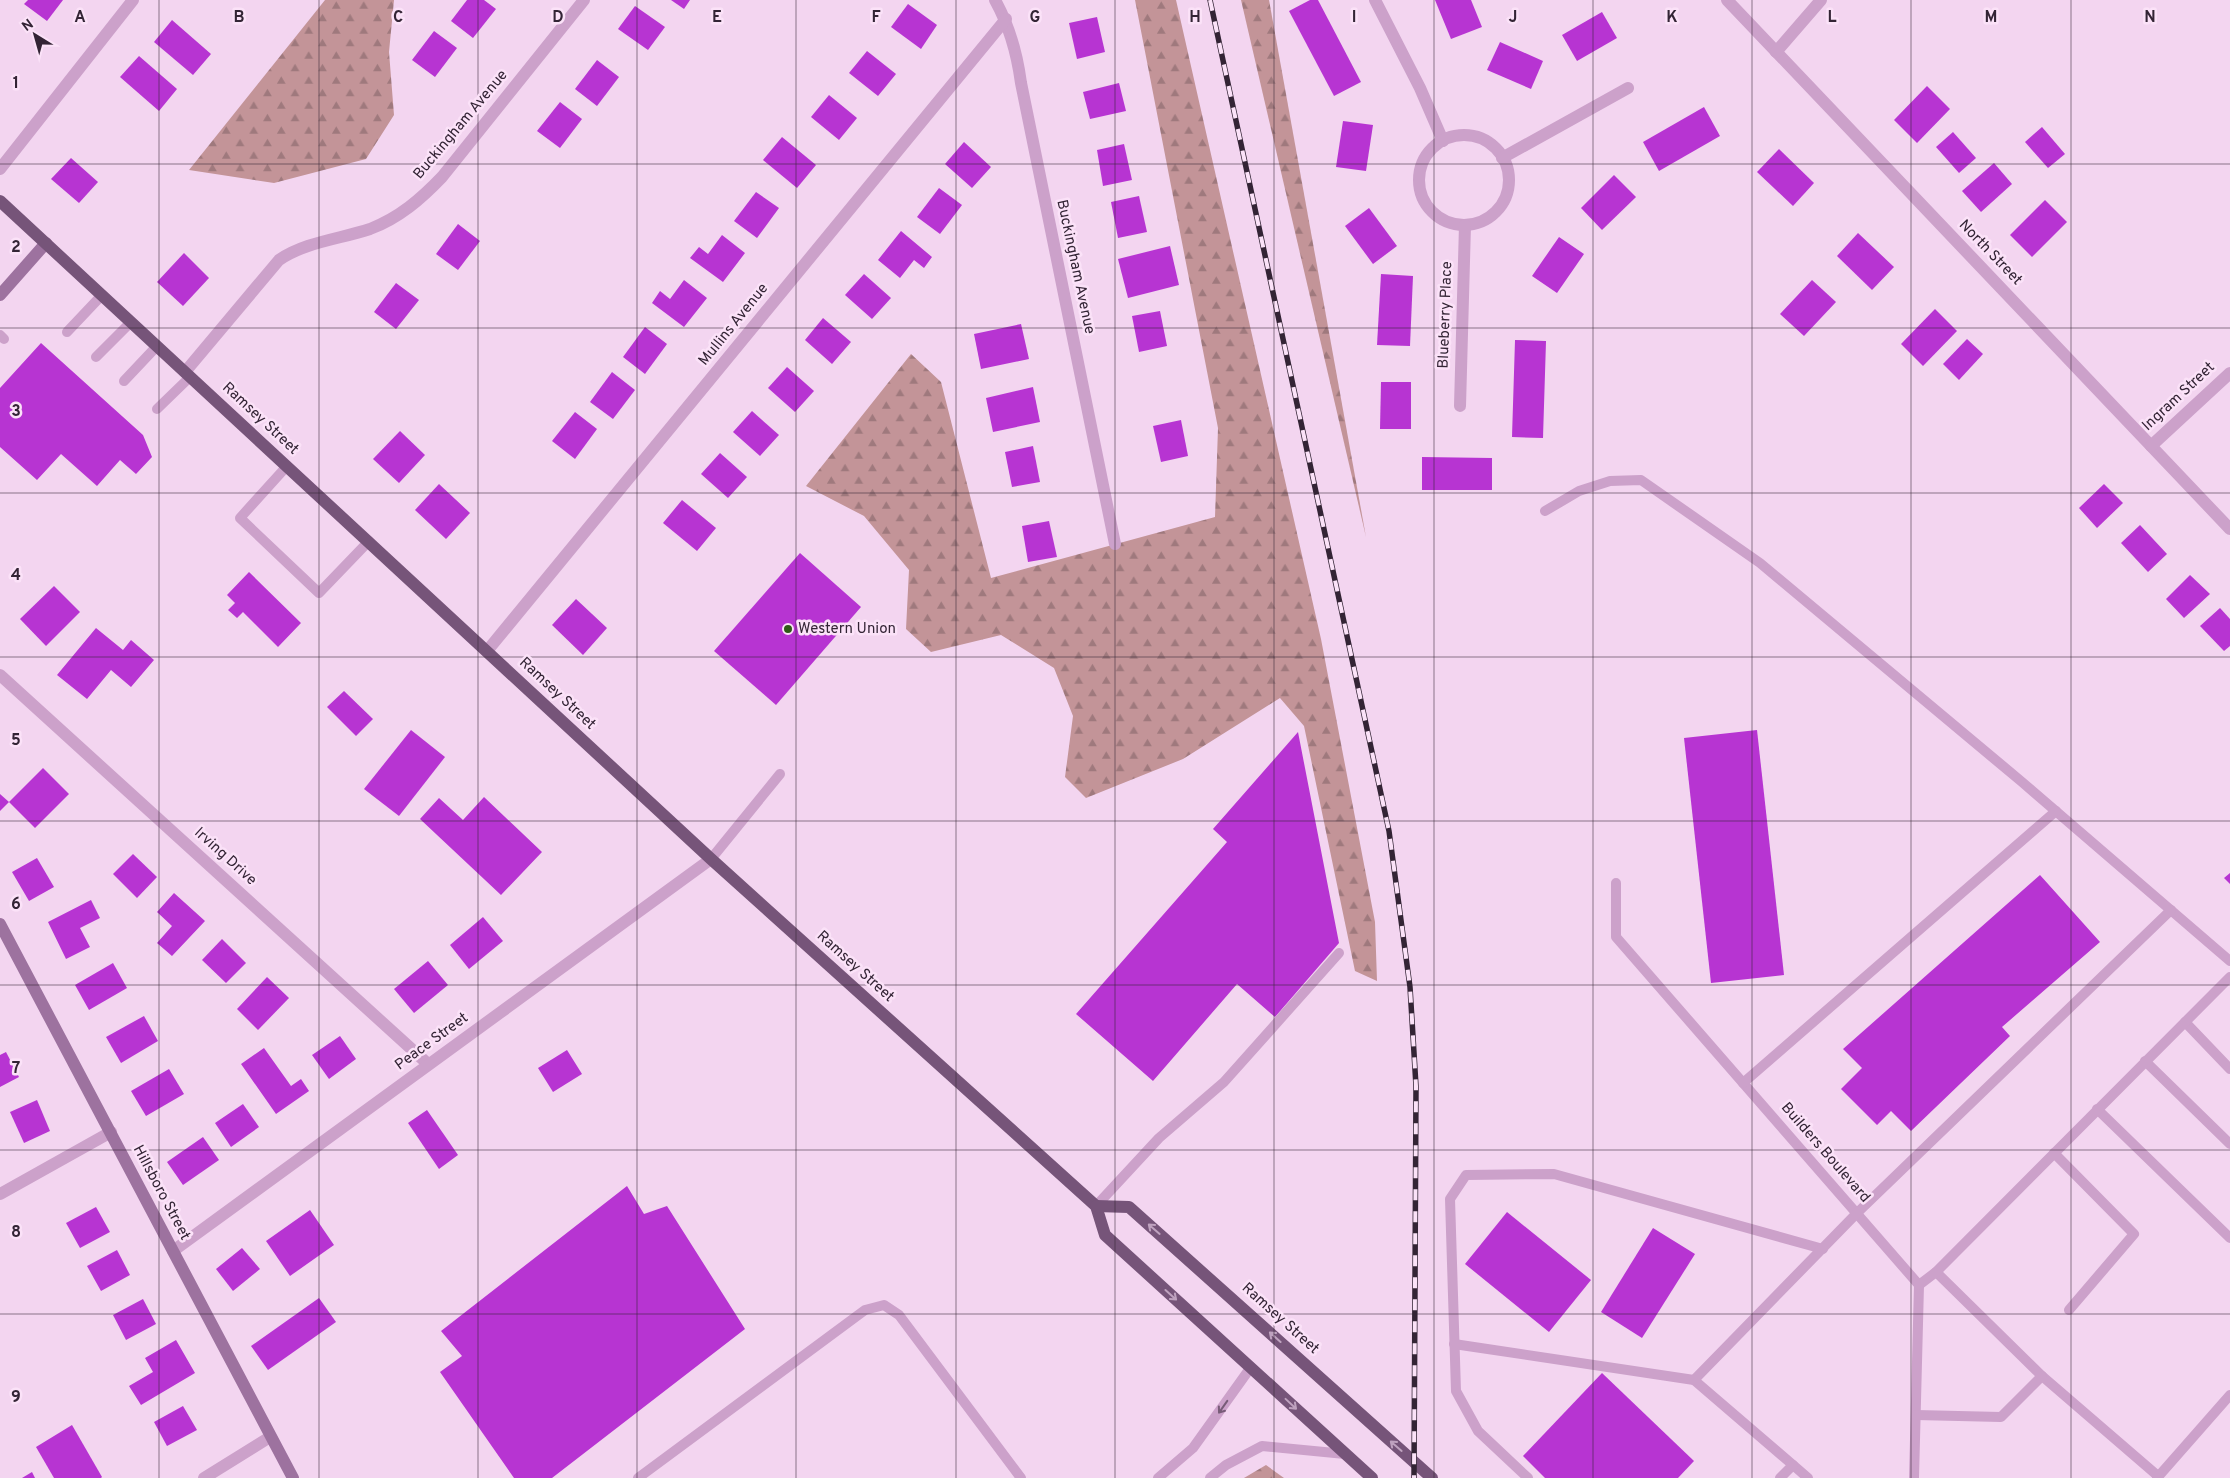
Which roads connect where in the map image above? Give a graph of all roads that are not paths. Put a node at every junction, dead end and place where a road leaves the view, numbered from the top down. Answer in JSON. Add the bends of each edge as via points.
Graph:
{"nodes":[{"id":1,"x":133,"y":0,"type":"edge"},
{"id":2,"x":584,"y":0,"type":"edge"},
{"id":3,"x":996,"y":0,"type":"edge"},
{"id":4,"x":1375,"y":0,"type":"edge"},
{"id":5,"x":1727,"y":0,"type":"edge"},
{"id":6,"x":1820,"y":0,"type":"edge"},
{"id":7,"x":1006,"y":19,"type":"junction"},
{"id":8,"x":1776,"y":52,"type":"junction"},
{"id":9,"x":1628,"y":88,"type":"dead end"},
{"id":10,"x":1443,"y":140,"type":"junction"},
{"id":11,"x":1502,"y":158,"type":"junction"},
{"id":12,"x":0,"y":169,"type":"edge"},
{"id":13,"x":0,"y":201,"type":"edge"},
{"id":14,"x":1465,"y":225,"type":"junction"},
{"id":15,"x":46,"y":243,"type":"junction"},
{"id":16,"x":0,"y":295,"type":"edge"},
{"id":17,"x":102,"y":295,"type":"junction"},
{"id":18,"x":131,"y":322,"type":"junction"},
{"id":19,"x":67,"y":332,"type":"dead end"},
{"id":20,"x":158,"y":346,"type":"junction"},
{"id":21,"x":96,"y":357,"type":"dead end"},
{"id":22,"x":2230,"y":372,"type":"edge"},
{"id":23,"x":187,"y":374,"type":"junction"},
{"id":24,"x":124,"y":381,"type":"dead end"},
{"id":25,"x":1460,"y":406,"type":"dead end"},
{"id":26,"x":157,"y":409,"type":"dead end"},
{"id":27,"x":2151,"y":446,"type":"junction"},
{"id":28,"x":287,"y":466,"type":"junction"},
{"id":29,"x":1545,"y":511,"type":"dead end"},
{"id":30,"x":2230,"y":529,"type":"edge"},
{"id":31,"x":369,"y":541,"type":"junction"},
{"id":32,"x":1116,"y":544,"type":"dead end"},
{"id":33,"x":487,"y":652,"type":"junction"},
{"id":34,"x":0,"y":675,"type":"edge"},
{"id":35,"x":780,"y":774,"type":"dead end"},
{"id":36,"x":2056,"y":811,"type":"junction"},
{"id":37,"x":711,"y":859,"type":"junction"},
{"id":38,"x":1616,"y":883,"type":"dead end"},
{"id":39,"x":2171,"y":910,"type":"junction"},
{"id":40,"x":0,"y":924,"type":"edge"},
{"id":41,"x":1339,"y":952,"type":"dead end"},
{"id":42,"x":2230,"y":960,"type":"edge"},
{"id":43,"x":2230,"y":977,"type":"edge"},
{"id":44,"x":2184,"y":1022,"type":"junction"},
{"id":45,"x":2145,"y":1061,"type":"junction"},
{"id":46,"x":428,"y":1064,"type":"junction"},
{"id":47,"x":2230,"y":1069,"type":"edge"},
{"id":48,"x":1743,"y":1083,"type":"junction"},
{"id":49,"x":2097,"y":1109,"type":"junction"},
{"id":50,"x":111,"y":1132,"type":"junction"},
{"id":51,"x":2230,"y":1144,"type":"edge"},
{"id":52,"x":2054,"y":1153,"type":"junction"},
{"id":53,"x":0,"y":1194,"type":"edge"},
{"id":54,"x":1096,"y":1206,"type":"junction"},
{"id":55,"x":1857,"y":1213,"type":"junction"},
{"id":56,"x":2230,"y":1238,"type":"edge"},
{"id":57,"x":1823,"y":1249,"type":"junction"},
{"id":58,"x":173,"y":1251,"type":"junction"},
{"id":59,"x":1936,"y":1272,"type":"junction"},
{"id":60,"x":1919,"y":1285,"type":"junction"},
{"id":61,"x":2069,"y":1310,"type":"dead end"},
{"id":62,"x":1454,"y":1344,"type":"junction"},
{"id":63,"x":1251,"y":1367,"type":"junction"},
{"id":64,"x":2042,"y":1376,"type":"junction"},
{"id":65,"x":1694,"y":1380,"type":"junction"},
{"id":66,"x":2230,"y":1395,"type":"edge"},
{"id":67,"x":1916,"y":1414,"type":"junction"},
{"id":68,"x":270,"y":1437,"type":"junction"},
{"id":69,"x":1345,"y":1454,"type":"junction"},
{"id":70,"x":1793,"y":1465,"type":"junction"},
{"id":71,"x":641,"y":1477,"type":"edge"},
{"id":72,"x":2158,"y":1477,"type":"edge"},
{"id":73,"x":204,"y":1478,"type":"edge"},
{"id":74,"x":292,"y":1478,"type":"edge"},
{"id":75,"x":1021,"y":1478,"type":"edge"},
{"id":76,"x":1158,"y":1478,"type":"edge"},
{"id":77,"x":1210,"y":1478,"type":"edge"},
{"id":78,"x":1372,"y":1478,"type":"edge"},
{"id":79,"x":1432,"y":1478,"type":"edge"},
{"id":80,"x":1528,"y":1478,"type":"edge"},
{"id":81,"x":1780,"y":1478,"type":"edge"},
{"id":82,"x":1808,"y":1478,"type":"edge"},
{"id":83,"x":1914,"y":1478,"type":"edge"}],
"edges":[{"from":1,"to":12,"type":"street"},
{"from":2,"to":23,"type":"street","name":"Buckingham Avenue","via":[[442,177],[421,198],[398,216],[371,228],[291,252],[279,260]]},
{"from":3,"to":7,"type":"street","name":"Buckingham Avenue"},
{"from":4,"to":10,"type":"street"},
{"from":5,"to":8,"type":"street","name":"North Street"},
{"from":6,"to":8,"type":"street"},
{"from":7,"to":32,"type":"street","name":"Buckingham Avenue","via":[[1017,54]]},
{"from":7,"to":33,"type":"street","name":"Mullins Avenue"},
{"from":8,"to":27,"type":"street","name":"North Street"},
{"from":9,"to":11,"type":"street"},
{"from":10,"to":11,"type":"street","via":[[1472,136],[1485,140]]},
{"from":10,"to":14,"type":"street","via":[[1424,159],[1419,185],[1430,209],[1440,218],[1452,224]]},
{"from":11,"to":14,"type":"street","via":[[1509,176],[1502,204],[1480,222]]},
{"from":13,"to":15,"type":"main road","name":"Ramsey Street"},
{"from":14,"to":25,"type":"street","name":"Blueberry Place"},
{"from":15,"to":16,"type":"street"},
{"from":15,"to":17,"type":"main road","name":"Ramsey Street"},
{"from":17,"to":18,"type":"main road","name":"Ramsey Street"},
{"from":17,"to":19,"type":"lane"},
{"from":18,"to":20,"type":"main road","name":"Ramsey Street"},
{"from":18,"to":21,"type":"lane"},
{"from":20,"to":23,"type":"main road","name":"Ramsey Street"},
{"from":20,"to":24,"type":"lane"},
{"from":22,"to":27,"type":"street","name":"Ingram Street"},
{"from":23,"to":26,"type":"lane"},
{"from":23,"to":28,"type":"main road","name":"Ramsey Street"},
{"from":27,"to":30,"type":"street","name":"North Street"},
{"from":28,"to":31,"type":"main road","name":"Ramsey Street"},
{"from":28,"to":31,"type":"lane","via":[[240,518],[319,593]]},
{"from":29,"to":36,"type":"lane","via":[[1579,491],[1610,481],[1641,480],[1760,563]]},
{"from":31,"to":33,"type":"main road","name":"Ramsey Street"},
{"from":33,"to":37,"type":"main road","name":"Ramsey Street"},
{"from":34,"to":46,"type":"street","name":"Irving Drive"},
{"from":35,"to":37,"type":"lane"},
{"from":36,"to":39,"type":"lane"},
{"from":36,"to":48,"type":"lane"},
{"from":37,"to":46,"type":"street","name":"Peace Street"},
{"from":37,"to":54,"type":"main road","name":"Ramsey Street"},
{"from":38,"to":48,"type":"lane","name":"Builders Boulevard","via":[[1616,936]]},
{"from":39,"to":42,"type":"lane"},
{"from":39,"to":55,"type":"lane"},
{"from":40,"to":50,"type":"street","name":"Hillsboro Street"},
{"from":41,"to":54,"type":"lane","via":[[1224,1082],[1159,1138]]},
{"from":43,"to":44,"type":"lane"},
{"from":44,"to":45,"type":"lane"},
{"from":44,"to":47,"type":"lane"},
{"from":45,"to":49,"type":"lane"},
{"from":45,"to":51,"type":"lane"},
{"from":46,"to":58,"type":"street","name":"Peace Street"},
{"from":48,"to":55,"type":"lane","name":"Builders Boulevard"},
{"from":49,"to":52,"type":"lane"},
{"from":49,"to":56,"type":"lane"},
{"from":50,"to":53,"type":"street"},
{"from":50,"to":58,"type":"street","name":"Hillsboro Street"},
{"from":52,"to":59,"type":"lane"},
{"from":52,"to":61,"type":"lane","via":[[2134,1234]]},
{"from":54,"to":63,"type":"main road","one_way":true,"via":[[1105,1235]]},
{"from":79,"to":54,"type":"main road","name":"Ramsey Street","one_way":true,"via":[[1129,1207]]},
{"from":55,"to":57,"type":"lane"},
{"from":55,"to":60,"type":"lane","name":"Builders Boulevard"},
{"from":57,"to":62,"type":"lane","via":[[1554,1174],[1466,1175],[1450,1199]]},
{"from":57,"to":65,"type":"lane"},
{"from":58,"to":68,"type":"street","name":"Hillsboro Street"},
{"from":59,"to":60,"type":"lane"},
{"from":59,"to":64,"type":"lane"},
{"from":60,"to":67,"type":"lane"},
{"from":62,"to":65,"type":"lane"},
{"from":62,"to":80,"type":"lane","via":[[1456,1391],[1478,1431]]},
{"from":63,"to":69,"type":"main road","one_way":true},
{"from":63,"to":76,"type":"lane","one_way":true,"via":[[1193,1448]]},
{"from":64,"to":67,"type":"lane","via":[[2001,1418]]},
{"from":64,"to":72,"type":"lane"},
{"from":65,"to":70,"type":"lane"},
{"from":66,"to":72,"type":"lane"},
{"from":67,"to":83,"type":"lane"},
{"from":68,"to":73,"type":"street"},
{"from":68,"to":74,"type":"street","name":"Hillsboro Street"},
{"from":69,"to":77,"type":"lane","via":[[1262,1446],[1226,1465]]},
{"from":69,"to":78,"type":"main road"},
{"from":70,"to":81,"type":"lane"},
{"from":70,"to":82,"type":"lane"},
{"from":71,"to":75,"type":"lane","via":[[865,1310],[884,1305],[899,1315]]}]}
